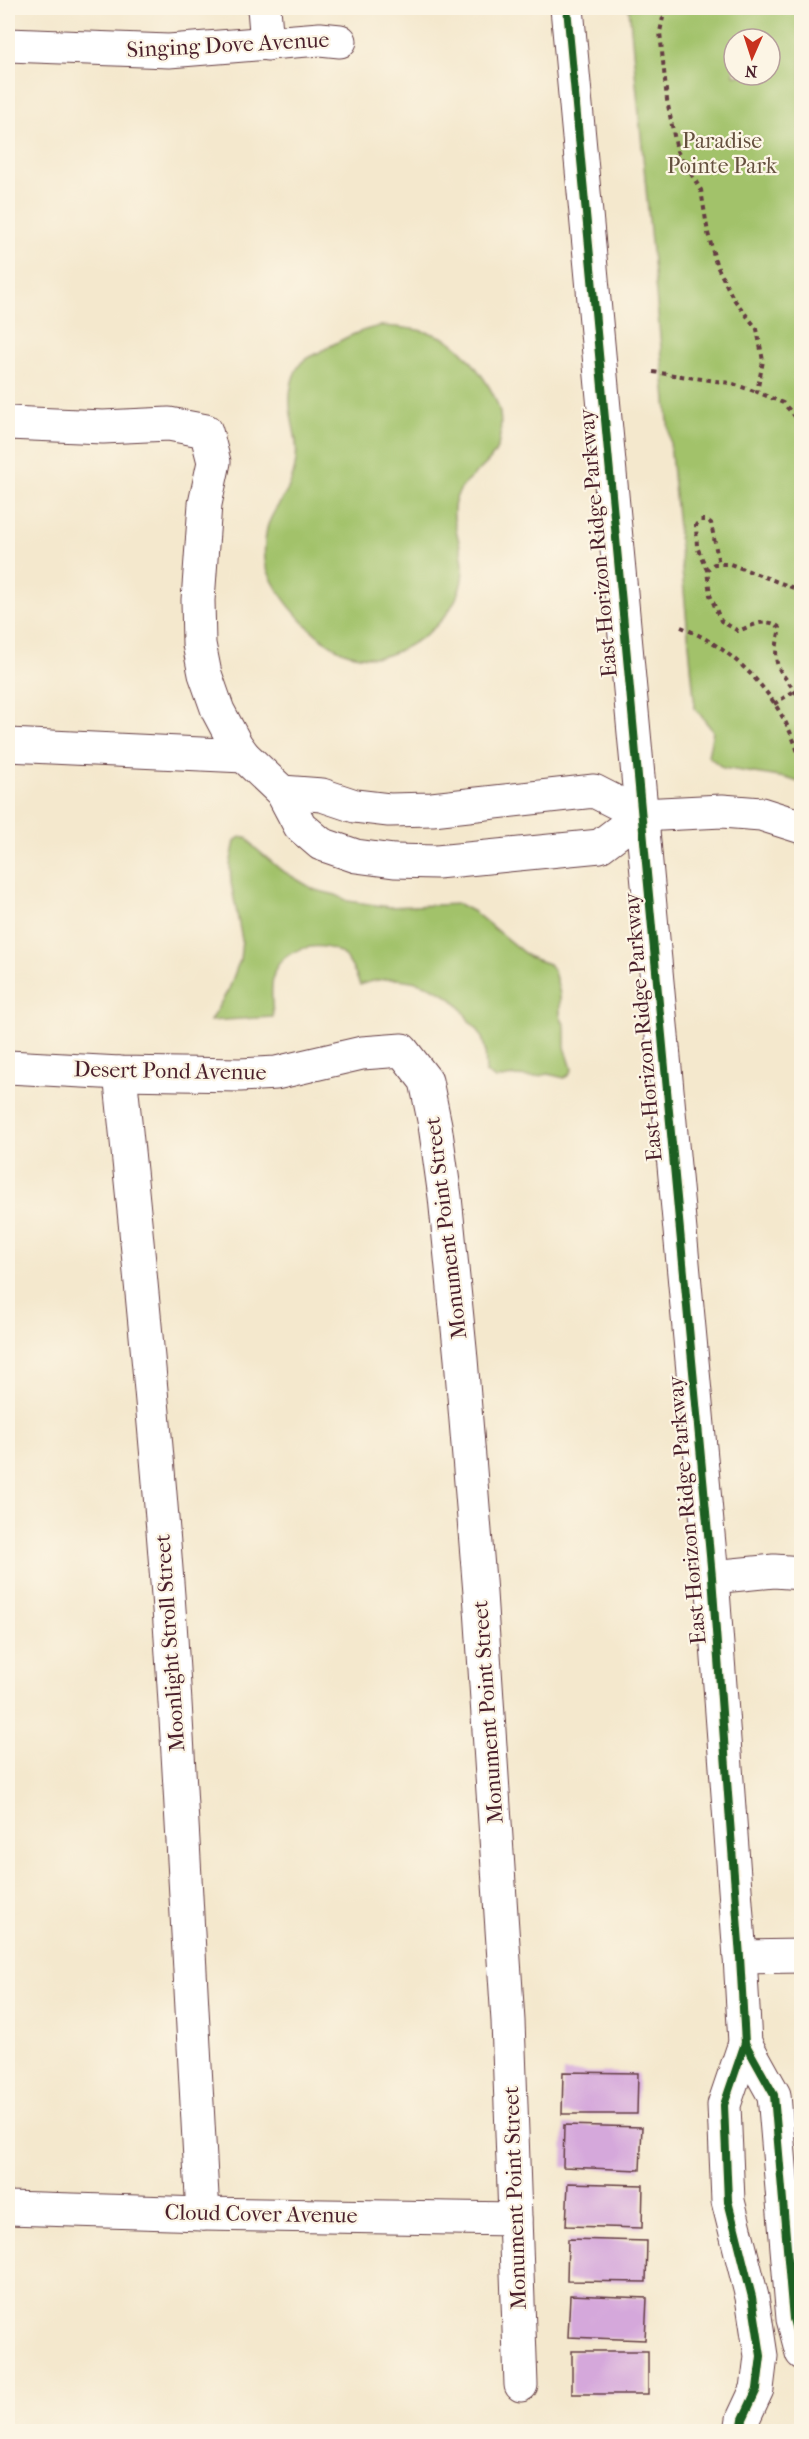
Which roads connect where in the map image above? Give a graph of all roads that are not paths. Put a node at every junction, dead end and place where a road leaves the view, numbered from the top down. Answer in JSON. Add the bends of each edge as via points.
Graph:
{"nodes":[{"id":1,"x":264,"y":8,"type":"edge"},
{"id":2,"x":567,"y":8,"type":"edge"},
{"id":3,"x":340,"y":40,"type":"dead end"},
{"id":4,"x":267,"y":44,"type":"junction"},
{"id":5,"x":8,"y":45,"type":"edge"},
{"id":6,"x":8,"y":423,"type":"edge"},
{"id":7,"x":8,"y":745,"type":"edge"},
{"id":8,"x":244,"y":756,"type":"junction"},
{"id":9,"x":282,"y":792,"type":"junction"},
{"id":10,"x":641,"y":815,"type":"junction"},
{"id":11,"x":801,"y":827,"type":"edge"},
{"id":12,"x":402,"y":1050,"type":"joint"},
{"id":13,"x":8,"y":1067,"type":"edge"},
{"id":14,"x":120,"y":1073,"type":"junction"},
{"id":15,"x":801,"y":1572,"type":"edge"},
{"id":16,"x":712,"y":1577,"type":"junction"},
{"id":17,"x":801,"y":1956,"type":"edge"},
{"id":18,"x":740,"y":1957,"type":"junction"},
{"id":19,"x":745,"y":2043,"type":"junction"},
{"id":20,"x":8,"y":2208,"type":"edge"},
{"id":21,"x":203,"y":2214,"type":"junction"},
{"id":22,"x":516,"y":2218,"type":"junction"},
{"id":23,"x":801,"y":2353,"type":"edge"},
{"id":24,"x":521,"y":2385,"type":"dead end"},
{"id":25,"x":741,"y":2432,"type":"edge"}],
"edges":[{"from":1,"to":4,"type":"street"},
{"from":2,"to":10,"type":"street","name":"East Horizon Ridge Parkway"},
{"from":3,"to":4,"type":"street","name":"Singing Dove Avenue"},
{"from":4,"to":5,"type":"street","name":"Singing Dove Avenue","via":[[169,51]]},
{"from":6,"to":8,"type":"street","via":[[103,427],[169,424],[206,431],[214,462],[205,504],[199,644],[219,711]]},
{"from":7,"to":8,"type":"street"},
{"from":8,"to":9,"type":"street"},
{"from":9,"to":10,"type":"street","via":[[322,795],[355,806],[389,810],[594,791]]},
{"from":9,"to":10,"type":"street","via":[[300,826],[321,844],[356,856],[394,861],[437,862],[600,846]]},
{"from":10,"to":11,"type":"street","via":[[722,811],[761,814]]},
{"from":10,"to":16,"type":"street","name":"East Horizon Ridge Parkway"},
{"from":12,"to":14,"type":"street","name":"Desert Pond Avenue","via":[[362,1053],[267,1073]]},
{"from":12,"to":22,"type":"street","name":"Monument Point Street","via":[[426,1081],[444,1187],[453,1278],[495,1811]]},
{"from":13,"to":14,"type":"street","name":"Desert Pond Avenue"},
{"from":14,"to":21,"type":"street","name":"Moonlight Stroll Street","via":[[170,1619]]},
{"from":15,"to":16,"type":"street"},
{"from":16,"to":18,"type":"street","name":"East Horizon Ridge Parkway"},
{"from":17,"to":18,"type":"street"},
{"from":18,"to":19,"type":"street","name":"East Horizon Ridge Parkway"},
{"from":19,"to":23,"type":"street","name":"East Horizon Ridge Parkway","via":[[774,2095],[793,2319]]},
{"from":19,"to":25,"type":"street","name":"East Horizon Ridge Parkway","via":[[724,2105],[728,2201],[752,2297],[761,2356],[757,2389]]},
{"from":20,"to":21,"type":"street","name":"Cloud Cover Avenue"},
{"from":21,"to":22,"type":"street","name":"Cloud Cover Avenue"},
{"from":22,"to":24,"type":"street","name":"Monument Point Street"}]}
